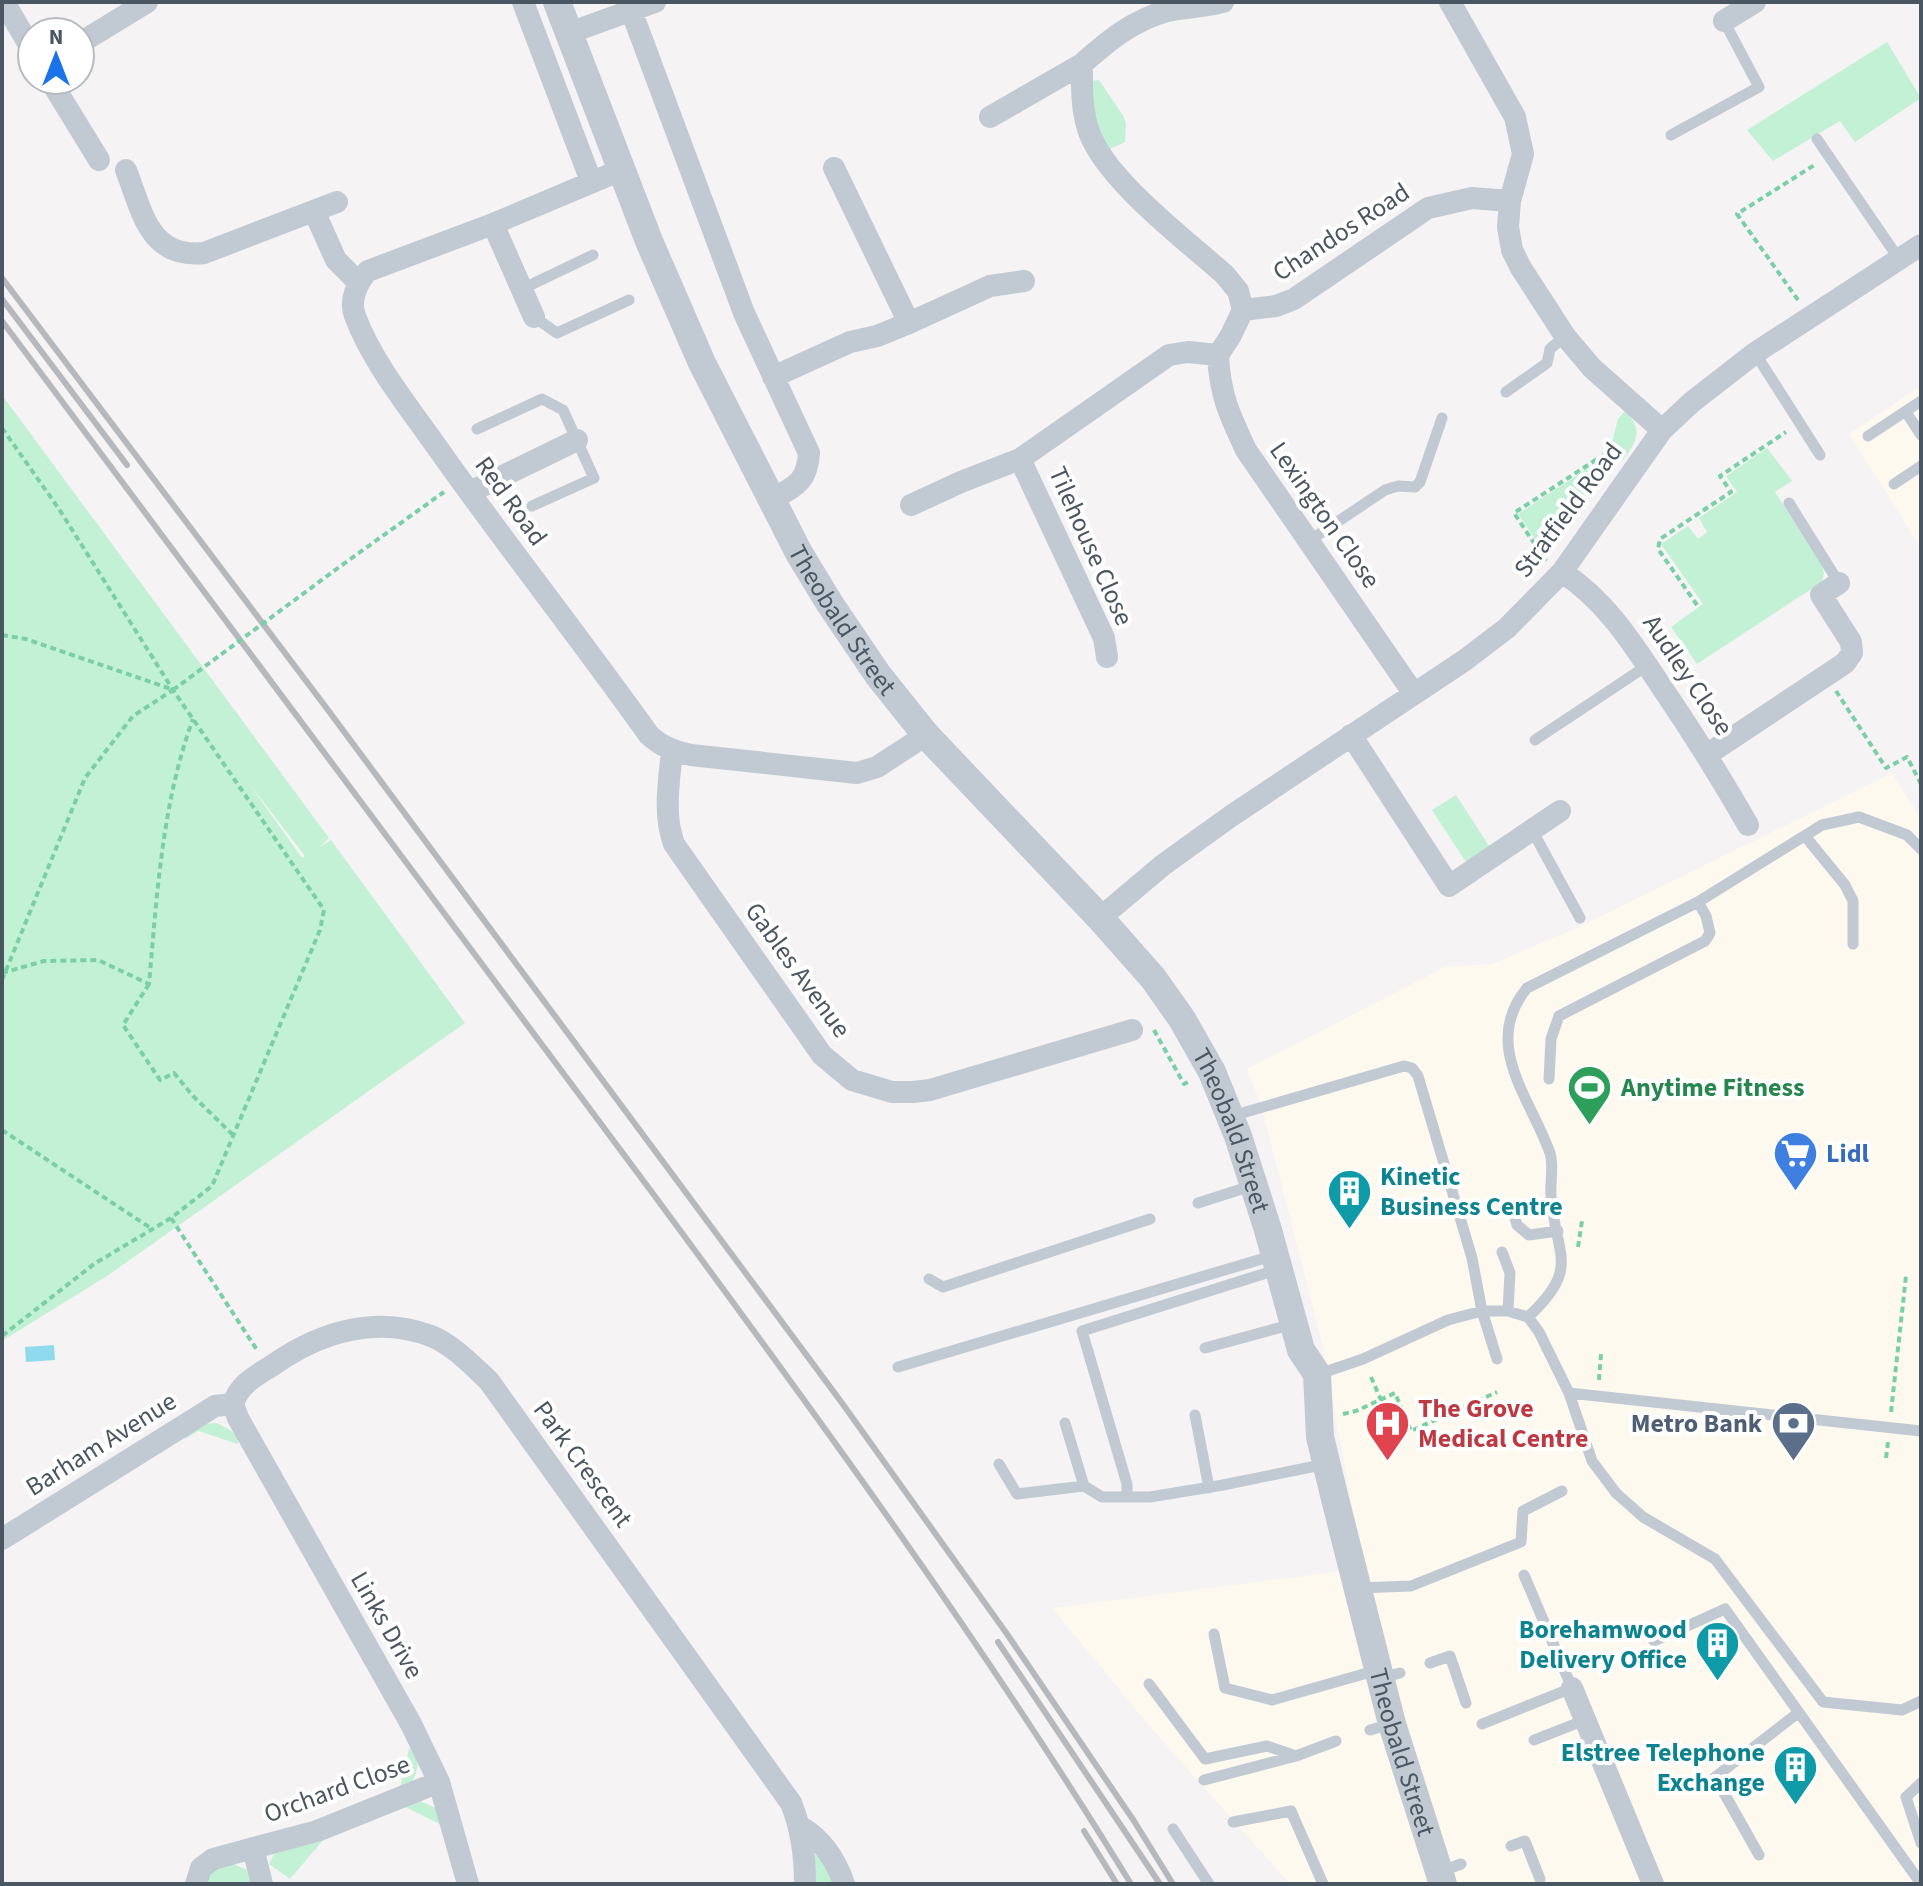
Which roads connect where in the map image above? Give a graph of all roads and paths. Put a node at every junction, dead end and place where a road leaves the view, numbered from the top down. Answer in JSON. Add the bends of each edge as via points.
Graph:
{"nodes":[{"id":1,"x":4,"y":2,"type":"edge"},
{"id":2,"x":147,"y":2,"type":"edge"},
{"id":3,"x":523,"y":2,"type":"edge"},
{"id":4,"x":557,"y":2,"type":"edge"},
{"id":5,"x":655,"y":2,"type":"edge"},
{"id":6,"x":1223,"y":2,"type":"edge"},
{"id":7,"x":1450,"y":2,"type":"edge"},
{"id":8,"x":1755,"y":2,"type":"edge"},
{"id":9,"x":629,"y":7,"type":"edge"},
{"id":10,"x":1724,"y":21,"type":"joint"},
{"id":11,"x":16,"y":23,"type":"edge"},
{"id":12,"x":96,"y":33,"type":"edge"},
{"id":13,"x":569,"y":33,"type":"junction"},
{"id":14,"x":1082,"y":64,"type":"junction"},
{"id":15,"x":60,"y":96,"type":"edge"},
{"id":16,"x":990,"y":117,"type":"dead end"},
{"id":17,"x":1671,"y":135,"type":"dead end"},
{"id":18,"x":1817,"y":139,"type":"dead end"},
{"id":19,"x":1829,"y":156,"type":"junction"},
{"id":20,"x":99,"y":160,"type":"dead end"},
{"id":21,"x":834,"y":168,"type":"dead end"},
{"id":22,"x":126,"y":170,"type":"dead end"},
{"id":23,"x":621,"y":170,"type":"junction"},
{"id":24,"x":591,"y":181,"type":"junction"},
{"id":25,"x":1510,"y":201,"type":"junction"},
{"id":26,"x":337,"y":202,"type":"dead end"},
{"id":27,"x":314,"y":211,"type":"junction"},
{"id":28,"x":493,"y":224,"type":"junction"},
{"id":29,"x":1921,"y":245,"type":"edge"},
{"id":30,"x":593,"y":255,"type":"dead end"},
{"id":31,"x":1899,"y":259,"type":"junction"},
{"id":32,"x":1024,"y":281,"type":"dead end"},
{"id":33,"x":359,"y":283,"type":"junction"},
{"id":34,"x":522,"y":289,"type":"junction"},
{"id":35,"x":629,"y":300,"type":"dead end"},
{"id":36,"x":1243,"y":310,"type":"junction"},
{"id":37,"x":534,"y":317,"type":"joint"},
{"id":38,"x":1810,"y":317,"type":"junction"},
{"id":39,"x":909,"y":323,"type":"junction"},
{"id":40,"x":1565,"y":336,"type":"junction"},
{"id":41,"x":1755,"y":353,"type":"junction"},
{"id":42,"x":1218,"y":355,"type":"junction"},
{"id":43,"x":773,"y":377,"type":"junction"},
{"id":44,"x":1506,"y":392,"type":"dead end"},
{"id":45,"x":1921,"y":401,"type":"edge"},
{"id":46,"x":1906,"y":412,"type":"junction"},
{"id":47,"x":1442,"y":418,"type":"dead end"},
{"id":48,"x":1799,"y":423,"type":"junction"},
{"id":49,"x":2,"y":428,"type":"edge"},
{"id":50,"x":477,"y":429,"type":"dead end"},
{"id":51,"x":1662,"y":430,"type":"junction"},
{"id":52,"x":1921,"y":435,"type":"edge"},
{"id":53,"x":1868,"y":436,"type":"dead end"},
{"id":54,"x":577,"y":440,"type":"junction"},
{"id":55,"x":1820,"y":455,"type":"dead end"},
{"id":56,"x":1020,"y":459,"type":"junction"},
{"id":57,"x":1921,"y":466,"type":"edge"},
{"id":58,"x":1633,"y":470,"type":"junction"},
{"id":59,"x":1894,"y":484,"type":"dead end"},
{"id":60,"x":460,"y":490,"type":"junction"},
{"id":61,"x":771,"y":500,"type":"junction"},
{"id":62,"x":1789,"y":503,"type":"dead end"},
{"id":63,"x":911,"y":505,"type":"dead end"},
{"id":64,"x":532,"y":506,"type":"dead end"},
{"id":65,"x":1309,"y":541,"type":"junction"},
{"id":66,"x":1559,"y":574,"type":"junction"},
{"id":67,"x":1839,"y":583,"type":"joint"},
{"id":68,"x":1697,"y":605,"type":"dead end"},
{"id":69,"x":2,"y":635,"type":"edge"},
{"id":70,"x":1107,"y":657,"type":"dead end"},
{"id":71,"x":1648,"y":665,"type":"junction"},
{"id":72,"x":1826,"y":676,"type":"junction"},
{"id":73,"x":173,"y":690,"type":"junction"},
{"id":74,"x":1414,"y":694,"type":"junction"},
{"id":75,"x":193,"y":719,"type":"junction"},
{"id":76,"x":926,"y":735,"type":"junction"},
{"id":77,"x":1351,"y":735,"type":"junction"},
{"id":78,"x":1535,"y":740,"type":"dead end"},
{"id":79,"x":672,"y":751,"type":"junction"},
{"id":80,"x":1708,"y":754,"type":"junction"},
{"id":81,"x":1921,"y":784,"type":"edge"},
{"id":82,"x":1560,"y":811,"type":"dead end"},
{"id":83,"x":1748,"y":825,"type":"dead end"},
{"id":84,"x":1532,"y":830,"type":"junction"},
{"id":85,"x":1805,"y":836,"type":"junction"},
{"id":86,"x":1921,"y":849,"type":"edge"},
{"id":87,"x":1698,"y":902,"type":"junction"},
{"id":88,"x":1100,"y":918,"type":"junction"},
{"id":89,"x":1580,"y":918,"type":"dead end"},
{"id":90,"x":1853,"y":944,"type":"dead end"},
{"id":91,"x":4,"y":972,"type":"edge"},
{"id":92,"x":2,"y":980,"type":"edge"},
{"id":93,"x":149,"y":984,"type":"junction"},
{"id":94,"x":1132,"y":1030,"type":"joint"},
{"id":95,"x":1212,"y":1072,"type":"junction"},
{"id":96,"x":1549,"y":1079,"type":"dead end"},
{"id":97,"x":1230,"y":1116,"type":"junction"},
{"id":98,"x":2,"y":1130,"type":"edge"},
{"id":99,"x":232,"y":1134,"type":"junction"},
{"id":100,"x":1254,"y":1185,"type":"junction"},
{"id":101,"x":1198,"y":1203,"type":"dead end"},
{"id":102,"x":1512,"y":1207,"type":"dead end"},
{"id":103,"x":171,"y":1218,"type":"junction"},
{"id":104,"x":1150,"y":1219,"type":"dead end"},
{"id":105,"x":1582,"y":1221,"type":"dead end"},
{"id":106,"x":152,"y":1229,"type":"junction"},
{"id":107,"x":1558,"y":1231,"type":"junction"},
{"id":108,"x":1578,"y":1247,"type":"dead end"},
{"id":109,"x":1502,"y":1252,"type":"dead end"},
{"id":110,"x":1278,"y":1262,"type":"junction"},
{"id":111,"x":1906,"y":1276,"type":"dead end"},
{"id":112,"x":929,"y":1279,"type":"dead end"},
{"id":113,"x":1482,"y":1311,"type":"junction"},
{"id":114,"x":1508,"y":1311,"type":"junction"},
{"id":115,"x":1528,"y":1317,"type":"junction"},
{"id":116,"x":1294,"y":1324,"type":"junction"},
{"id":117,"x":2,"y":1336,"type":"edge"},
{"id":118,"x":1205,"y":1348,"type":"dead end"},
{"id":119,"x":1601,"y":1354,"type":"dead end"},
{"id":120,"x":1497,"y":1359,"type":"dead end"},
{"id":121,"x":898,"y":1367,"type":"dead end"},
{"id":122,"x":269,"y":1368,"type":"junction"},
{"id":123,"x":1317,"y":1374,"type":"junction"},
{"id":124,"x":1371,"y":1377,"type":"dead end"},
{"id":125,"x":1602,"y":1386,"type":"dead end"},
{"id":126,"x":1497,"y":1392,"type":"dead end"},
{"id":127,"x":1569,"y":1393,"type":"junction"},
{"id":128,"x":1381,"y":1400,"type":"junction"},
{"id":129,"x":233,"y":1404,"type":"junction"},
{"id":130,"x":1891,"y":1414,"type":"dead end"},
{"id":131,"x":1195,"y":1415,"type":"dead end"},
{"id":132,"x":1337,"y":1415,"type":"dead end"},
{"id":133,"x":1065,"y":1423,"type":"dead end"},
{"id":134,"x":1921,"y":1431,"type":"edge"},
{"id":135,"x":1888,"y":1439,"type":"dead end"},
{"id":136,"x":1886,"y":1458,"type":"dead end"},
{"id":137,"x":999,"y":1464,"type":"dead end"},
{"id":138,"x":1326,"y":1464,"type":"junction"},
{"id":139,"x":1084,"y":1486,"type":"junction"},
{"id":140,"x":1209,"y":1488,"type":"junction"},
{"id":141,"x":1562,"y":1491,"type":"dead end"},
{"id":142,"x":1127,"y":1497,"type":"junction"},
{"id":143,"x":2,"y":1539,"type":"edge"},
{"id":144,"x":1524,"y":1575,"type":"dead end"},
{"id":145,"x":1357,"y":1588,"type":"junction"},
{"id":146,"x":1214,"y":1634,"type":"dead end"},
{"id":147,"x":1654,"y":1641,"type":"dead end"},
{"id":148,"x":1430,"y":1663,"type":"dead end"},
{"id":149,"x":1386,"y":1674,"type":"junction"},
{"id":150,"x":1149,"y":1684,"type":"dead end"},
{"id":151,"x":1572,"y":1688,"type":"junction"},
{"id":152,"x":1921,"y":1701,"type":"edge"},
{"id":153,"x":1466,"y":1703,"type":"dead end"},
{"id":154,"x":1798,"y":1713,"type":"junction"},
{"id":155,"x":1585,"y":1720,"type":"junction"},
{"id":156,"x":1482,"y":1724,"type":"dead end"},
{"id":157,"x":1534,"y":1740,"type":"dead end"},
{"id":158,"x":1336,"y":1741,"type":"dead end"},
{"id":159,"x":1296,"y":1756,"type":"junction"},
{"id":160,"x":1204,"y":1780,"type":"dead end"},
{"id":161,"x":439,"y":1782,"type":"junction"},
{"id":162,"x":1921,"y":1783,"type":"edge"},
{"id":163,"x":1233,"y":1822,"type":"dead end"},
{"id":164,"x":801,"y":1827,"type":"junction"},
{"id":165,"x":1173,"y":1829,"type":"dead end"},
{"id":166,"x":1921,"y":1843,"type":"edge"},
{"id":167,"x":1511,"y":1846,"type":"dead end"},
{"id":168,"x":253,"y":1848,"type":"junction"},
{"id":169,"x":1759,"y":1855,"type":"dead end"},
{"id":170,"x":1447,"y":1873,"type":"edge"},
{"id":171,"x":1921,"y":1878,"type":"edge"},
{"id":172,"x":1540,"y":1879,"type":"dead end"},
{"id":173,"x":196,"y":1884,"type":"edge"},
{"id":174,"x":262,"y":1884,"type":"edge"},
{"id":175,"x":468,"y":1884,"type":"edge"},
{"id":176,"x":805,"y":1884,"type":"edge"},
{"id":177,"x":844,"y":1884,"type":"edge"},
{"id":178,"x":1209,"y":1884,"type":"edge"},
{"id":179,"x":1323,"y":1884,"type":"edge"},
{"id":180,"x":1653,"y":1884,"type":"edge"}],
"edges":[{"from":1,"to":11,"type":"street"},
{"from":2,"to":12,"type":"street"},
{"from":3,"to":24,"type":"street"},
{"from":4,"to":13,"type":"street","name":"Theobald Street"},
{"from":5,"to":9,"type":"street"},
{"from":6,"to":14,"type":"street","via":[[1144,19]]},
{"from":7,"to":25,"type":"street","via":[[1515,117],[1523,154]]},
{"from":8,"to":10,"type":"street"},
{"from":9,"to":13,"type":"street"},
{"from":9,"to":43,"type":"street"},
{"from":10,"to":17,"type":"lane","via":[[1759,87]]},
{"from":13,"to":23,"type":"street","name":"Theobald Street"},
{"from":14,"to":16,"type":"street"},
{"from":14,"to":36,"type":"street","via":[[1082,101],[1099,154],[1117,177],[1225,275],[1238,291]]},
{"from":15,"to":20,"type":"street"},
{"from":18,"to":19,"type":"lane"},
{"from":19,"to":31,"type":"lane"},
{"from":19,"to":38,"type":"path","via":[[1737,214]]},
{"from":21,"to":39,"type":"street"},
{"from":22,"to":27,"type":"street","via":[[157,240],[186,255]]},
{"from":23,"to":24,"type":"street"},
{"from":23,"to":61,"type":"street","name":"Theobald Street","via":[[702,363]]},
{"from":24,"to":28,"type":"street"},
{"from":25,"to":36,"type":"street","name":"Chandos Road","via":[[1472,198],[1428,208],[1294,299]]},
{"from":25,"to":40,"type":"street","via":[[1512,250]]},
{"from":26,"to":27,"type":"street"},
{"from":27,"to":33,"type":"street","via":[[336,260]]},
{"from":28,"to":33,"type":"street","via":[[376,267]]},
{"from":28,"to":34,"type":"street"},
{"from":29,"to":31,"type":"street","name":"Stratfield Road"},
{"from":30,"to":34,"type":"lane"},
{"from":31,"to":38,"type":"street","name":"Stratfield Road"},
{"from":32,"to":39,"type":"street","via":[[990,286]]},
{"from":33,"to":60,"type":"street","name":"Red Road","via":[[353,313]]},
{"from":34,"to":37,"type":"street"},
{"from":35,"to":37,"type":"lane","via":[[557,333]]},
{"from":36,"to":42,"type":"street"},
{"from":38,"to":41,"type":"street","name":"Stratfield Road"},
{"from":39,"to":43,"type":"street","via":[[850,342]]},
{"from":40,"to":44,"type":"lane","via":[[1550,349],[1547,363]]},
{"from":40,"to":51,"type":"street","via":[[1592,368]]},
{"from":41,"to":48,"type":"lane"},
{"from":41,"to":51,"type":"street","name":"Stratfield Road"},
{"from":42,"to":56,"type":"street","via":[[1169,355]]},
{"from":42,"to":65,"type":"street","name":"Lexington Close","via":[[1219,386],[1246,450]]},
{"from":43,"to":61,"type":"street","via":[[809,453],[800,483]]},
{"from":45,"to":46,"type":"lane"},
{"from":46,"to":52,"type":"lane"},
{"from":46,"to":53,"type":"lane"},
{"from":47,"to":65,"type":"lane","via":[[1415,487],[1385,490]]},
{"from":48,"to":55,"type":"lane"},
{"from":48,"to":68,"type":"path","via":[[1720,476],[1731,492],[1660,539],[1658,549]]},
{"from":49,"to":73,"type":"path"},
{"from":50,"to":54,"type":"lane","via":[[542,399],[563,410]]},
{"from":51,"to":58,"type":"street","name":"Stratfield Road"},
{"from":54,"to":60,"type":"street"},
{"from":54,"to":64,"type":"lane","via":[[594,478]]},
{"from":56,"to":63,"type":"street"},
{"from":56,"to":70,"type":"street","name":"Tilehouse Close","via":[[1104,638]]},
{"from":57,"to":59,"type":"lane"},
{"from":58,"to":66,"type":"street","name":"Stratfield Road"},
{"from":58,"to":66,"type":"path","via":[[1605,454],[1514,513]]},
{"from":60,"to":73,"type":"path","bridge":true,"via":[[342,565]]},
{"from":60,"to":79,"type":"street","name":"Red Road","via":[[649,735]]},
{"from":61,"to":76,"type":"street","name":"Theobald Street","via":[[853,640]]},
{"from":62,"to":67,"type":"lane"},
{"from":65,"to":74,"type":"street","name":"Lexington Close"},
{"from":66,"to":71,"type":"street","name":"Audley Close","via":[[1600,602]]},
{"from":66,"to":74,"type":"street","name":"Stratfield Road","via":[[1507,628]]},
{"from":67,"to":72,"type":"street","via":[[1821,595],[1851,642],[1852,653]]},
{"from":69,"to":73,"type":"path"},
{"from":71,"to":78,"type":"lane"},
{"from":71,"to":80,"type":"street","name":"Audley Close"},
{"from":72,"to":80,"type":"street"},
{"from":72,"to":81,"type":"path","via":[[1886,768],[1907,757]]},
{"from":73,"to":75,"type":"path"},
{"from":73,"to":91,"type":"path","via":[[133,716],[85,778]]},
{"from":74,"to":77,"type":"street","name":"Stratfield Road"},
{"from":75,"to":93,"type":"path","via":[[159,862]]},
{"from":75,"to":99,"type":"path","via":[[324,910]]},
{"from":76,"to":79,"type":"street","via":[[877,767],[857,773]]},
{"from":76,"to":88,"type":"street","name":"Theobald Street"},
{"from":77,"to":84,"type":"street","via":[[1449,886]]},
{"from":77,"to":88,"type":"street","name":"Stratfield Road","via":[[1163,865]]},
{"from":79,"to":94,"type":"street","name":"Gables Avenue","via":[[668,813],[674,844],[822,1055],[852,1080],[892,1092],[930,1090]]},
{"from":80,"to":83,"type":"street","name":"Audley Close"},
{"from":82,"to":84,"type":"street"},
{"from":84,"to":89,"type":"lane"},
{"from":85,"to":86,"type":"lane","via":[[1822,825],[1859,817],[1907,835]]},
{"from":85,"to":87,"type":"lane"},
{"from":85,"to":90,"type":"lane","via":[[1853,901]]},
{"from":87,"to":96,"type":"lane","via":[[1710,933],[1705,941],[1559,1016],[1551,1039]]},
{"from":87,"to":107,"type":"lane","via":[[1527,988],[1509,1017],[1510,1058],[1551,1155]]},
{"from":88,"to":95,"type":"street","name":"Theobald Street","via":[[1153,978]]},
{"from":91,"to":92,"type":"path"},
{"from":91,"to":93,"type":"path","via":[[44,961],[98,960]]},
{"from":93,"to":99,"type":"path","via":[[123,1025],[160,1080],[174,1073]]},
{"from":94,"to":95,"type":"path","via":[[1151,1025],[1184,1084]]},
{"from":95,"to":97,"type":"street","name":"Theobald Street"},
{"from":97,"to":100,"type":"street","name":"Theobald Street"},
{"from":97,"to":113,"type":"lane","via":[[1412,1068],[1472,1258]]},
{"from":98,"to":106,"type":"path"},
{"from":99,"to":103,"type":"path","via":[[212,1186]]},
{"from":100,"to":101,"type":"lane"},
{"from":100,"to":110,"type":"street","name":"Theobald Street"},
{"from":102,"to":107,"type":"lane","via":[[1517,1225],[1529,1235]]},
{"from":103,"to":106,"type":"path"},
{"from":103,"to":122,"type":"path"},
{"from":104,"to":112,"type":"lane","via":[[943,1287]]},
{"from":105,"to":108,"type":"path"},
{"from":106,"to":117,"type":"path","via":[[94,1264]]},
{"from":107,"to":115,"type":"lane","via":[[1563,1254],[1557,1285]]},
{"from":109,"to":114,"type":"lane","via":[[1510,1273]]},
{"from":110,"to":116,"type":"street","name":"Theobald Street"},
{"from":110,"to":121,"type":"lane"},
{"from":110,"to":142,"type":"lane","via":[[1082,1331]]},
{"from":111,"to":130,"type":"path"},
{"from":113,"to":114,"type":"lane"},
{"from":113,"to":120,"type":"lane"},
{"from":113,"to":123,"type":"lane"},
{"from":114,"to":115,"type":"lane"},
{"from":115,"to":127,"type":"lane"},
{"from":116,"to":118,"type":"lane"},
{"from":116,"to":123,"type":"street","name":"Theobald Street","via":[[1301,1350]]},
{"from":119,"to":125,"type":"path"},
{"from":122,"to":129,"type":"street","name":"Park Crescent","via":[[237,1390]]},
{"from":122,"to":164,"type":"street","name":"Park Crescent","via":[[302,1344],[379,1327],[433,1336],[470,1364],[489,1381],[791,1803]]},
{"from":123,"to":138,"type":"street","name":"Theobald Street"},
{"from":124,"to":128,"type":"path"},
{"from":126,"to":128,"type":"path","via":[[1411,1431],[1395,1393]]},
{"from":127,"to":134,"type":"lane"},
{"from":127,"to":152,"type":"lane","via":[[1592,1461],[1616,1493],[1643,1517],[1715,1559],[1823,1702],[1902,1710]]},
{"from":128,"to":132,"type":"path"},
{"from":129,"to":143,"type":"street","name":"Barham Avenue","via":[[215,1406]]},
{"from":129,"to":161,"type":"street","name":"Links Drive"},
{"from":131,"to":140,"type":"lane"},
{"from":133,"to":139,"type":"lane"},
{"from":135,"to":136,"type":"path"},
{"from":137,"to":139,"type":"lane","via":[[1017,1494]]},
{"from":138,"to":140,"type":"lane"},
{"from":138,"to":145,"type":"street","name":"Theobald Street"},
{"from":139,"to":142,"type":"lane","via":[[1102,1497]]},
{"from":140,"to":142,"type":"lane"},
{"from":141,"to":145,"type":"lane","via":[[1523,1511],[1521,1542],[1411,1586]]},
{"from":144,"to":151,"type":"lane"},
{"from":145,"to":149,"type":"street","name":"Theobald Street"},
{"from":146,"to":149,"type":"lane","via":[[1225,1688],[1272,1700]]},
{"from":147,"to":154,"type":"lane","via":[[1725,1609]]},
{"from":148,"to":153,"type":"lane","via":[[1450,1656]]},
{"from":149,"to":170,"type":"street","name":"Theobald Street","via":[[1381,1727]]},
{"from":150,"to":159,"type":"lane","via":[[1205,1759],[1267,1746]]},
{"from":151,"to":155,"type":"street"},
{"from":151,"to":156,"type":"lane"},
{"from":154,"to":169,"type":"lane","via":[[1715,1777]]},
{"from":154,"to":171,"type":"lane"},
{"from":155,"to":157,"type":"lane"},
{"from":155,"to":180,"type":"street"},
{"from":158,"to":159,"type":"lane"},
{"from":159,"to":160,"type":"lane"},
{"from":161,"to":168,"type":"street","name":"Orchard Close","via":[[317,1831]]},
{"from":161,"to":175,"type":"street","name":"Links Drive"},
{"from":162,"to":166,"type":"lane","via":[[1906,1797]]},
{"from":163,"to":179,"type":"lane","via":[[1291,1811]]},
{"from":164,"to":176,"type":"street","name":"Park Crescent"},
{"from":164,"to":177,"type":"street","name":"Park Crescent","via":[[816,1836],[838,1865]]},
{"from":165,"to":178,"type":"lane"},
{"from":167,"to":172,"type":"lane","via":[[1525,1841]]},
{"from":168,"to":173,"type":"street","name":"Orchard Close","via":[[209,1861]]},
{"from":168,"to":174,"type":"street","name":"Orchard Close"}]}
